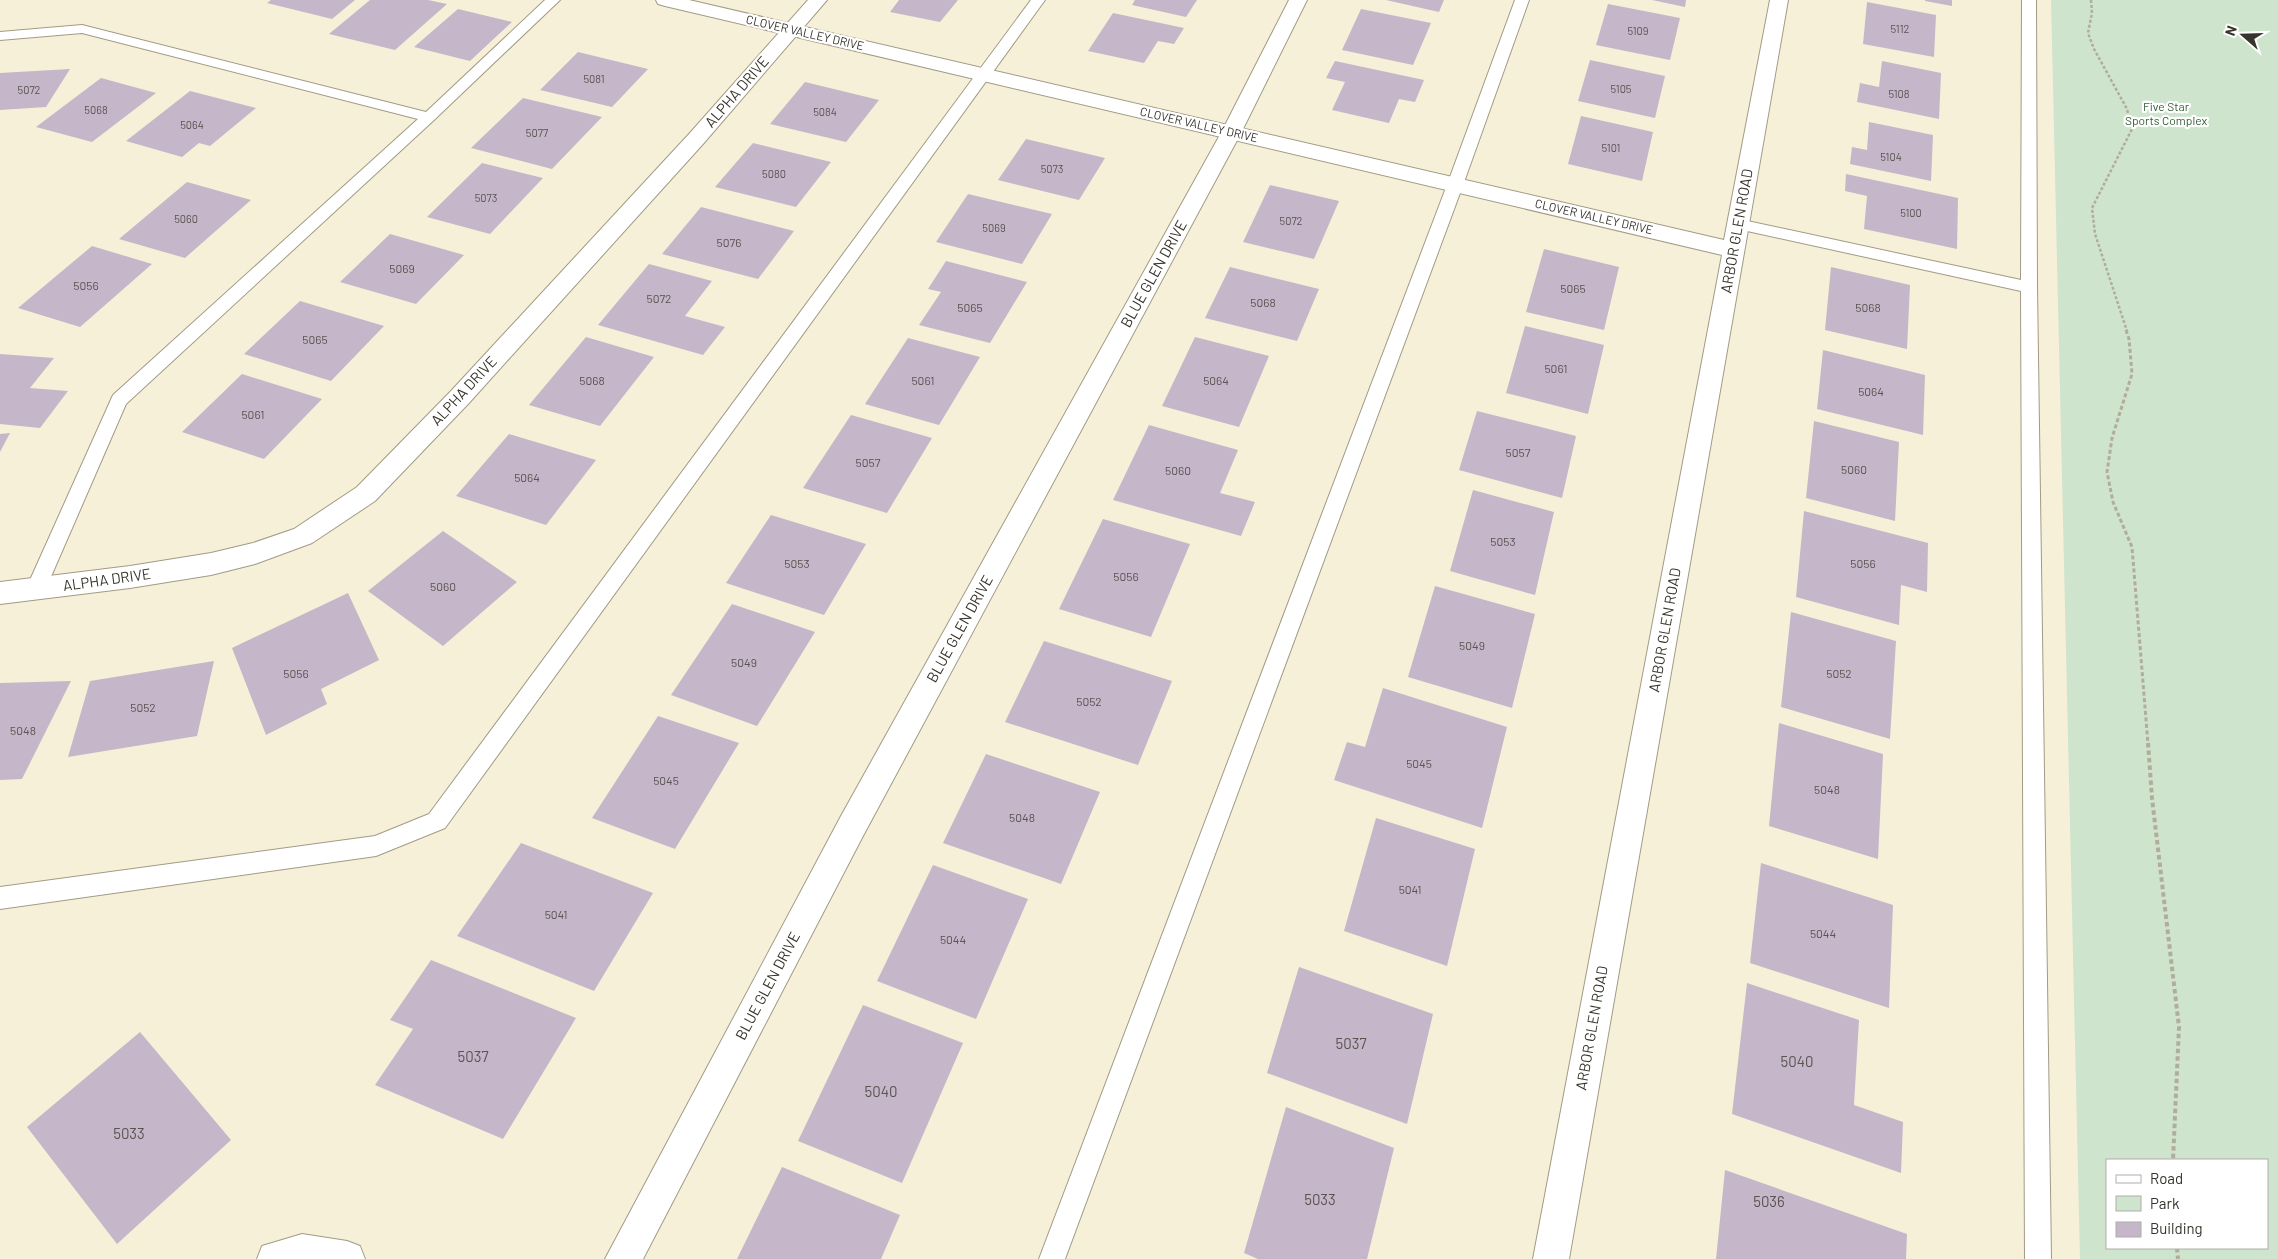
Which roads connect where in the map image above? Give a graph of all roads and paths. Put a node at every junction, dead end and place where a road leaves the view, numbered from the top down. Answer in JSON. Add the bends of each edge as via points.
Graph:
{"nodes":[{"id":1,"x":553,"y":0,"type":"edge"},
{"id":2,"x":665,"y":0,"type":"edge"},
{"id":3,"x":818,"y":0,"type":"edge"},
{"id":4,"x":1038,"y":0,"type":"edge"},
{"id":5,"x":1298,"y":0,"type":"edge"},
{"id":6,"x":1522,"y":0,"type":"edge"},
{"id":7,"x":1779,"y":0,"type":"edge"},
{"id":8,"x":2029,"y":0,"type":"edge"},
{"id":9,"x":2091,"y":0,"type":"edge"},
{"id":10,"x":792,"y":30,"type":"junction"},
{"id":11,"x":0,"y":36,"type":"edge"},
{"id":12,"x":984,"y":75,"type":"junction"},
{"id":13,"x":429,"y":117,"type":"junction"},
{"id":14,"x":1232,"y":133,"type":"junction"},
{"id":15,"x":1455,"y":185,"type":"junction"},
{"id":16,"x":1738,"y":224,"type":"junction"},
{"id":17,"x":1734,"y":250,"type":"junction"},
{"id":18,"x":2029,"y":287,"type":"junction"},
{"id":19,"x":36,"y":589,"type":"junction"},
{"id":20,"x":0,"y":593,"type":"edge"},
{"id":21,"x":0,"y":898,"type":"edge"},
{"id":22,"x":2173,"y":1159,"type":"edge"},
{"id":23,"x":275,"y":1259,"type":"edge"},
{"id":24,"x":347,"y":1259,"type":"edge"},
{"id":25,"x":623,"y":1259,"type":"edge"},
{"id":26,"x":1052,"y":1259,"type":"edge"},
{"id":27,"x":1551,"y":1259,"type":"edge"},
{"id":28,"x":2038,"y":1259,"type":"edge"}],
"edges":[{"from":1,"to":13,"type":"lane"},
{"from":2,"to":10,"type":"street","name":"CLOVER VALLEY DRIVE"},
{"from":3,"to":10,"type":"street","name":"ALPHA DRIVE"},
{"from":4,"to":12,"type":"lane"},
{"from":5,"to":14,"type":"street","name":"BLUE GLEN DRIVE"},
{"from":6,"to":15,"type":"lane"},
{"from":7,"to":16,"type":"street","name":"ARBOR GLEN ROAD"},
{"from":8,"to":18,"type":"lane"},
{"from":9,"to":22,"type":"path","via":[[2088,33],[2127,109],[2132,129],[2092,208],[2095,234],[2130,339],[2132,374],[2112,438],[2107,472],[2114,502],[2132,547],[2152,798],[2179,1027]]},
{"from":10,"to":12,"type":"street","name":"CLOVER VALLEY DRIVE"},
{"from":10,"to":19,"type":"street","name":"ALPHA DRIVE","via":[[466,390],[366,494],[303,536],[255,553],[211,564]]},
{"from":11,"to":13,"type":"lane","via":[[82,29]]},
{"from":12,"to":14,"type":"street","name":"CLOVER VALLEY DRIVE"},
{"from":12,"to":21,"type":"lane","via":[[437,820],[376,846]]},
{"from":13,"to":19,"type":"lane","via":[[119,400]]},
{"from":14,"to":15,"type":"street","name":"CLOVER VALLEY DRIVE"},
{"from":14,"to":25,"type":"street","name":"BLUE GLEN DRIVE","via":[[852,826]]},
{"from":15,"to":17,"type":"street","name":"CLOVER VALLEY DRIVE"},
{"from":15,"to":26,"type":"lane"},
{"from":16,"to":17,"type":"street","name":"ARBOR GLEN ROAD"},
{"from":16,"to":18,"type":"lane"},
{"from":17,"to":27,"type":"street","name":"ARBOR GLEN ROAD"},
{"from":18,"to":28,"type":"lane"},
{"from":19,"to":20,"type":"street","name":"ALPHA DRIVE"},
{"from":23,"to":24,"type":"street","via":[[302,1252]]}]}
